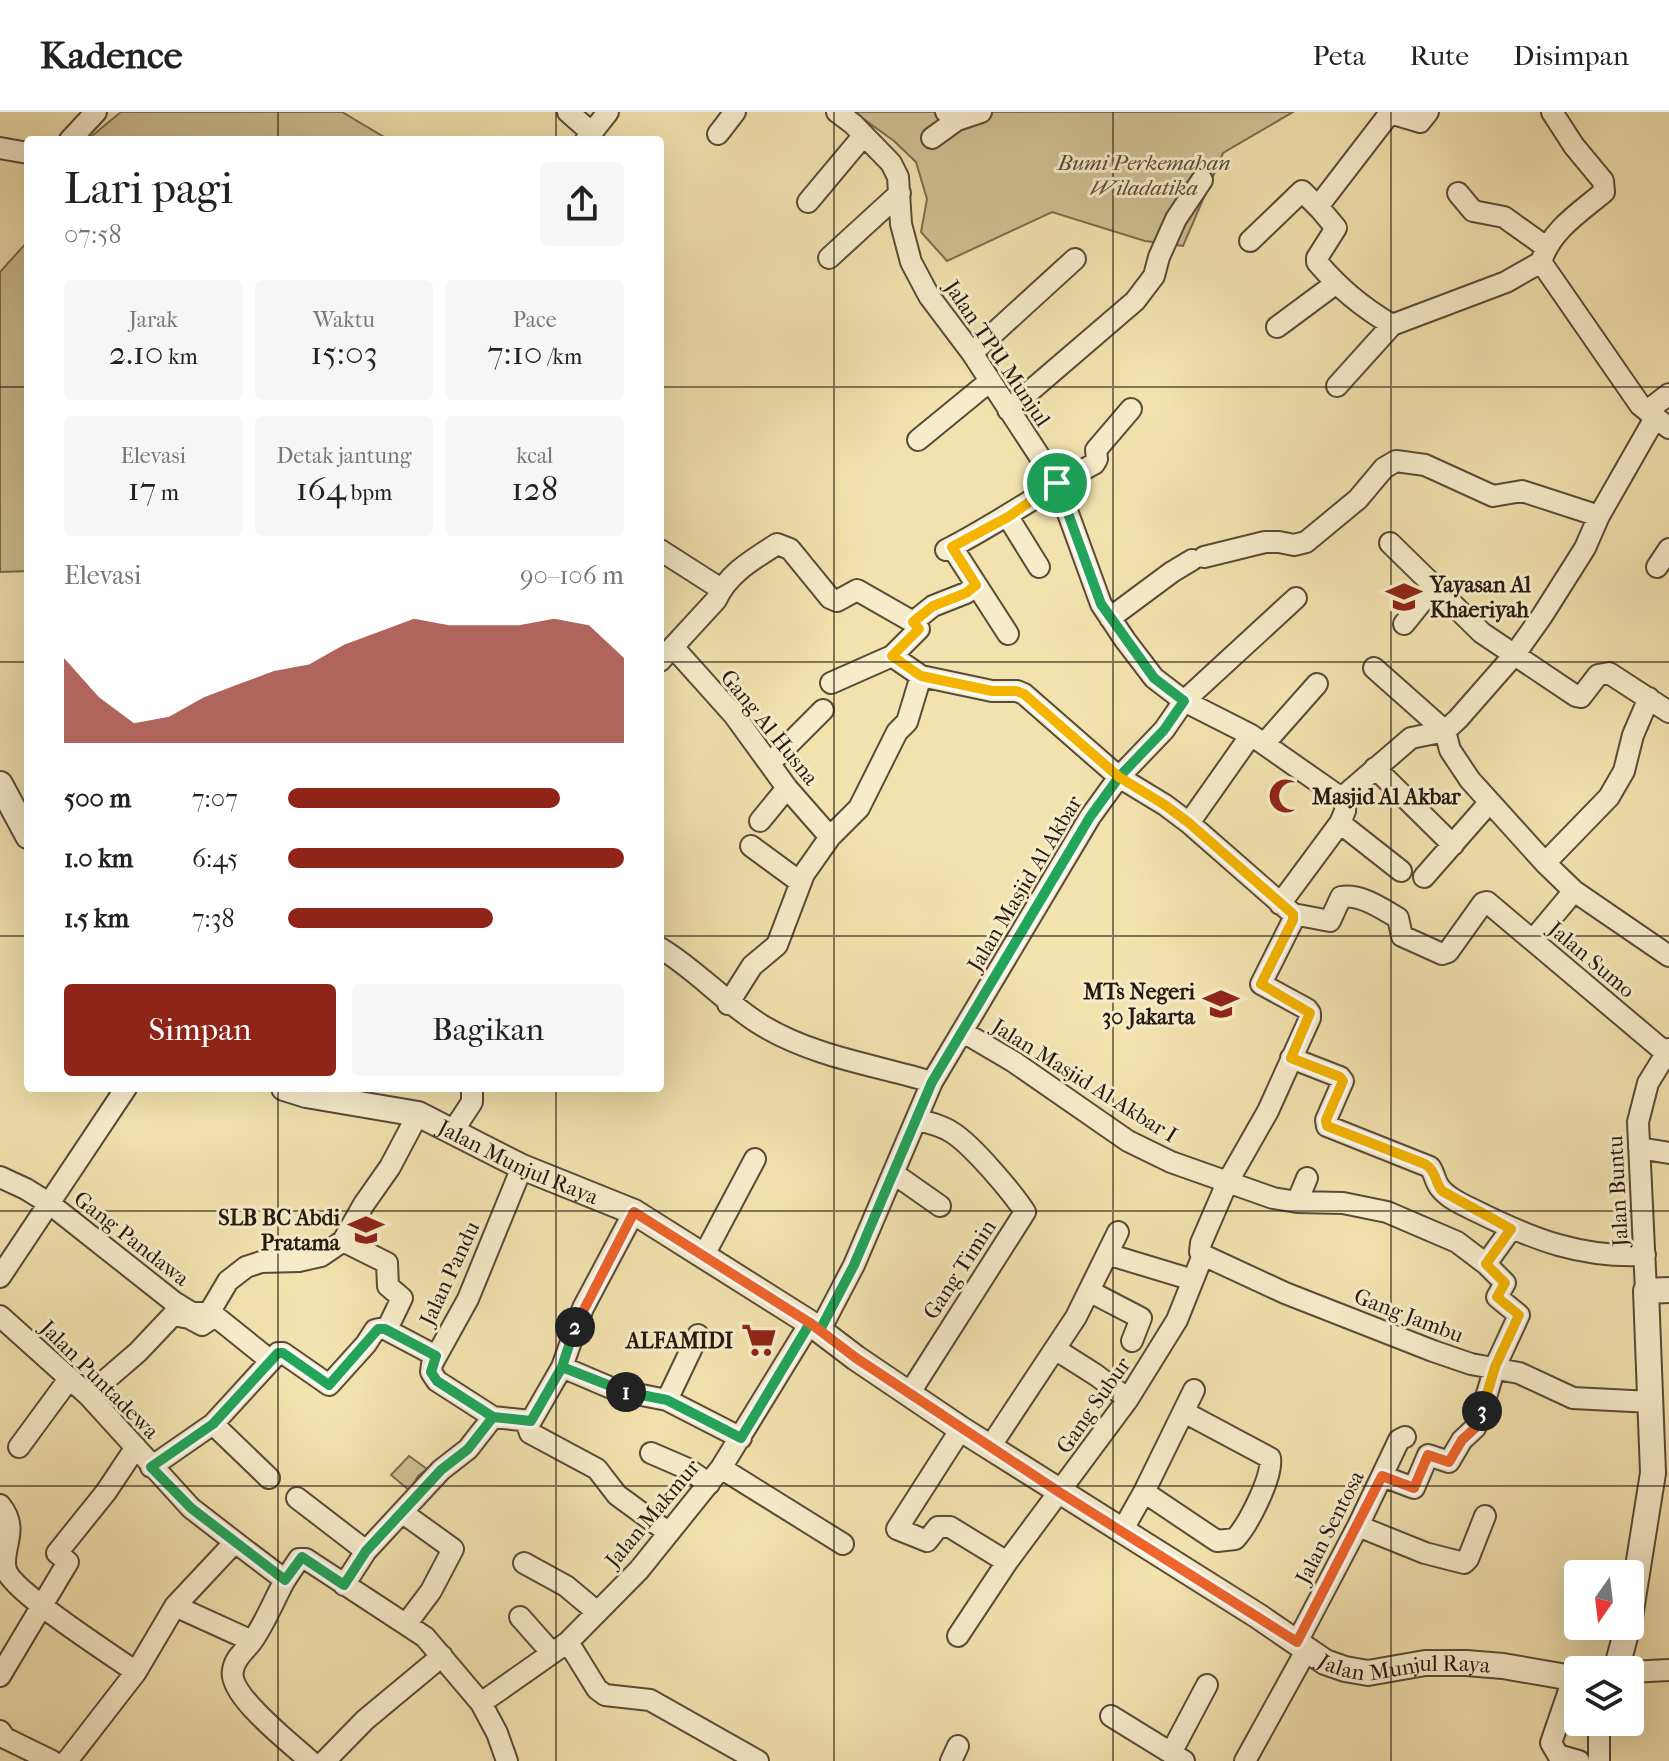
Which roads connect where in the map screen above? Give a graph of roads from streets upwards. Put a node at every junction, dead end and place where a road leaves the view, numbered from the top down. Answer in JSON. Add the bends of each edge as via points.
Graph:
{"nodes":[{"id":1,"x":96,"y":112,"type":"edge"},
{"id":2,"x":568,"y":112,"type":"edge"},
{"id":3,"x":608,"y":112,"type":"edge"},
{"id":4,"x":735,"y":112,"type":"edge"},
{"id":5,"x":837,"y":112,"type":"edge"},
{"id":6,"x":981,"y":112,"type":"edge"},
{"id":7,"x":1428,"y":112,"type":"edge"},
{"id":8,"x":1390,"y":113,"type":"edge"},
{"id":9,"x":1554,"y":113,"type":"edge"},
{"id":10,"x":952,"y":116,"type":"edge"},
{"id":11,"x":718,"y":134,"type":"dead end"},
{"id":12,"x":864,"y":135,"type":"junction"},
{"id":13,"x":74,"y":136,"type":"edge"},
{"id":14,"x":589,"y":136,"type":"edge"},
{"id":15,"x":932,"y":138,"type":"dead end"},
{"id":16,"x":0,"y":148,"type":"edge"},
{"id":17,"x":24,"y":152,"type":"edge"},
{"id":18,"x":1202,"y":180,"type":"dead end"},
{"id":19,"x":900,"y":193,"type":"junction"},
{"id":20,"x":1458,"y":193,"type":"dead end"},
{"id":21,"x":808,"y":202,"type":"dead end"},
{"id":22,"x":1321,"y":210,"type":"junction"},
{"id":23,"x":1250,"y":241,"type":"dead end"},
{"id":24,"x":1543,"y":254,"type":"junction"},
{"id":25,"x":829,"y":258,"type":"dead end"},
{"id":26,"x":1075,"y":259,"type":"dead end"},
{"id":27,"x":1335,"y":284,"type":"junction"},
{"id":28,"x":1392,"y":325,"type":"junction"},
{"id":29,"x":1277,"y":327,"type":"dead end"},
{"id":30,"x":972,"y":353,"type":"junction"},
{"id":31,"x":990,"y":381,"type":"junction"},
{"id":32,"x":1337,"y":386,"type":"dead end"},
{"id":33,"x":1669,"y":394,"type":"edge"},
{"id":34,"x":1131,"y":409,"type":"dead end"},
{"id":35,"x":1008,"y":410,"type":"junction"},
{"id":36,"x":1657,"y":419,"type":"edge"},
{"id":37,"x":918,"y":440,"type":"dead end"},
{"id":38,"x":1057,"y":483,"type":"junction"},
{"id":39,"x":1599,"y":516,"type":"junction"},
{"id":40,"x":1008,"y":517,"type":"junction"},
{"id":41,"x":1390,"y":543,"type":"dead end"},
{"id":42,"x":1669,"y":549,"type":"edge"},
{"id":43,"x":664,"y":553,"type":"edge"},
{"id":44,"x":1039,"y":567,"type":"dead end"},
{"id":45,"x":1657,"y":567,"type":"dead end"},
{"id":46,"x":976,"y":585,"type":"junction"},
{"id":47,"x":1433,"y":588,"type":"junction"},
{"id":48,"x":721,"y":589,"type":"junction"},
{"id":49,"x":1296,"y":598,"type":"dead end"},
{"id":50,"x":1110,"y":618,"type":"junction"},
{"id":51,"x":913,"y":622,"type":"junction"},
{"id":52,"x":1404,"y":624,"type":"dead end"},
{"id":53,"x":1008,"y":634,"type":"dead end"},
{"id":54,"x":666,"y":654,"type":"edge"},
{"id":55,"x":1515,"y":654,"type":"junction"},
{"id":56,"x":892,"y":656,"type":"junction"},
{"id":57,"x":1374,"y":668,"type":"dead end"},
{"id":58,"x":921,"y":676,"type":"junction"},
{"id":59,"x":831,"y":683,"type":"dead end"},
{"id":60,"x":1317,"y":684,"type":"dead end"},
{"id":61,"x":1649,"y":698,"type":"junction"},
{"id":62,"x":1184,"y":701,"type":"junction"},
{"id":63,"x":823,"y":710,"type":"dead end"},
{"id":64,"x":1669,"y":712,"type":"edge"},
{"id":65,"x":1445,"y":731,"type":"junction"},
{"id":66,"x":1258,"y":740,"type":"junction"},
{"id":67,"x":770,"y":763,"type":"junction"},
{"id":68,"x":1375,"y":768,"type":"junction"},
{"id":69,"x":1119,"y":777,"type":"junction"},
{"id":70,"x":0,"y":784,"type":"edge"},
{"id":71,"x":787,"y":788,"type":"junction"},
{"id":72,"x":1346,"y":794,"type":"junction"},
{"id":73,"x":1489,"y":803,"type":"junction"},
{"id":74,"x":760,"y":821,"type":"dead end"},
{"id":75,"x":1189,"y":823,"type":"junction"},
{"id":76,"x":1340,"y":823,"type":"junction"},
{"id":77,"x":24,"y":829,"type":"edge"},
{"id":78,"x":830,"y":837,"type":"junction"},
{"id":79,"x":1453,"y":845,"type":"junction"},
{"id":80,"x":751,"y":846,"type":"dead end"},
{"id":81,"x":1545,"y":863,"type":"junction"},
{"id":82,"x":1401,"y":871,"type":"dead end"},
{"id":83,"x":1424,"y":877,"type":"dead end"},
{"id":84,"x":800,"y":882,"type":"junction"},
{"id":85,"x":1574,"y":891,"type":"junction"},
{"id":86,"x":1286,"y":909,"type":"junction"},
{"id":87,"x":1533,"y":940,"type":"junction"},
{"id":88,"x":664,"y":951,"type":"edge"},
{"id":89,"x":1669,"y":956,"type":"edge"},
{"id":90,"x":728,"y":1004,"type":"junction"},
{"id":91,"x":963,"y":1032,"type":"junction"},
{"id":92,"x":1667,"y":1050,"type":"edge"},
{"id":93,"x":1291,"y":1058,"type":"junction"},
{"id":94,"x":932,"y":1082,"type":"junction"},
{"id":95,"x":123,"y":1092,"type":"edge"},
{"id":96,"x":321,"y":1092,"type":"edge"},
{"id":97,"x":472,"y":1092,"type":"edge"},
{"id":98,"x":374,"y":1097,"type":"edge"},
{"id":99,"x":418,"y":1114,"type":"junction"},
{"id":100,"x":918,"y":1120,"type":"junction"},
{"id":101,"x":453,"y":1131,"type":"junction"},
{"id":102,"x":1639,"y":1148,"type":"junction"},
{"id":103,"x":1669,"y":1153,"type":"edge"},
{"id":104,"x":755,"y":1159,"type":"dead end"},
{"id":105,"x":522,"y":1167,"type":"junction"},
{"id":106,"x":893,"y":1173,"type":"junction"},
{"id":107,"x":0,"y":1177,"type":"edge"},
{"id":108,"x":1307,"y":1178,"type":"dead end"},
{"id":109,"x":1227,"y":1183,"type":"junction"},
{"id":110,"x":1297,"y":1202,"type":"junction"},
{"id":111,"x":50,"y":1204,"type":"junction"},
{"id":112,"x":940,"y":1206,"type":"dead end"},
{"id":113,"x":634,"y":1212,"type":"junction"},
{"id":114,"x":1511,"y":1229,"type":"junction"},
{"id":115,"x":1118,"y":1232,"type":"dead end"},
{"id":116,"x":343,"y":1241,"type":"junction"},
{"id":117,"x":1107,"y":1254,"type":"junction"},
{"id":118,"x":704,"y":1255,"type":"junction"},
{"id":119,"x":1203,"y":1255,"type":"junction"},
{"id":120,"x":1645,"y":1255,"type":"junction"},
{"id":121,"x":1486,"y":1264,"type":"junction"},
{"id":122,"x":0,"y":1277,"type":"edge"},
{"id":123,"x":1193,"y":1280,"type":"junction"},
{"id":124,"x":1089,"y":1291,"type":"junction"},
{"id":125,"x":1658,"y":1291,"type":"edge"},
{"id":126,"x":0,"y":1316,"type":"edge"},
{"id":127,"x":815,"y":1326,"type":"junction"},
{"id":128,"x":385,"y":1329,"type":"junction"},
{"id":129,"x":698,"y":1335,"type":"dead end"},
{"id":130,"x":1132,"y":1341,"type":"dead end"},
{"id":131,"x":1055,"y":1349,"type":"junction"},
{"id":132,"x":436,"y":1356,"type":"junction"},
{"id":133,"x":271,"y":1361,"type":"junction"},
{"id":134,"x":562,"y":1367,"type":"junction"},
{"id":135,"x":1495,"y":1367,"type":"junction"},
{"id":136,"x":69,"y":1379,"type":"junction"},
{"id":137,"x":1194,"y":1390,"type":"dead end"},
{"id":138,"x":909,"y":1394,"type":"junction"},
{"id":139,"x":88,"y":1395,"type":"junction"},
{"id":140,"x":1128,"y":1399,"type":"junction"},
{"id":141,"x":667,"y":1400,"type":"junction"},
{"id":142,"x":1651,"y":1402,"type":"junction"},
{"id":143,"x":1184,"y":1412,"type":"junction"},
{"id":144,"x":493,"y":1417,"type":"junction"},
{"id":145,"x":531,"y":1421,"type":"junction"},
{"id":146,"x":213,"y":1424,"type":"junction"},
{"id":147,"x":961,"y":1429,"type":"junction"},
{"id":148,"x":1405,"y":1437,"type":"dead end"},
{"id":149,"x":741,"y":1438,"type":"junction"},
{"id":150,"x":19,"y":1447,"type":"dead end"},
{"id":151,"x":136,"y":1447,"type":"junction"},
{"id":152,"x":990,"y":1447,"type":"junction"},
{"id":153,"x":651,"y":1453,"type":"dead end"},
{"id":154,"x":151,"y":1467,"type":"junction"},
{"id":155,"x":715,"y":1476,"type":"junction"},
{"id":156,"x":1382,"y":1476,"type":"junction"},
{"id":157,"x":269,"y":1478,"type":"dead end"},
{"id":158,"x":1059,"y":1492,"type":"junction"},
{"id":159,"x":1144,"y":1492,"type":"junction"},
{"id":160,"x":297,"y":1498,"type":"dead end"},
{"id":161,"x":0,"y":1505,"type":"edge"},
{"id":162,"x":403,"y":1513,"type":"junction"},
{"id":163,"x":1485,"y":1516,"type":"dead end"},
{"id":164,"x":1358,"y":1526,"type":"junction"},
{"id":165,"x":1122,"y":1531,"type":"junction"},
{"id":166,"x":669,"y":1533,"type":"junction"},
{"id":167,"x":235,"y":1542,"type":"junction"},
{"id":168,"x":843,"y":1544,"type":"dead end"},
{"id":169,"x":366,"y":1551,"type":"junction"},
{"id":170,"x":1640,"y":1560,"type":"edge"},
{"id":171,"x":1007,"y":1562,"type":"junction"},
{"id":172,"x":524,"y":1563,"type":"dead end"},
{"id":173,"x":285,"y":1580,"type":"junction"},
{"id":174,"x":344,"y":1585,"type":"junction"},
{"id":175,"x":41,"y":1606,"type":"junction"},
{"id":176,"x":175,"y":1606,"type":"junction"},
{"id":177,"x":597,"y":1612,"type":"junction"},
{"id":178,"x":520,"y":1617,"type":"dead end"},
{"id":179,"x":407,"y":1623,"type":"junction"},
{"id":180,"x":958,"y":1636,"type":"dead end"},
{"id":181,"x":252,"y":1641,"type":"junction"},
{"id":182,"x":1302,"y":1645,"type":"junction"},
{"id":183,"x":559,"y":1647,"type":"junction"},
{"id":184,"x":442,"y":1656,"type":"junction"},
{"id":185,"x":1669,"y":1670,"type":"edge"},
{"id":186,"x":1644,"y":1671,"type":"edge"},
{"id":187,"x":136,"y":1672,"type":"junction"},
{"id":188,"x":0,"y":1676,"type":"edge"},
{"id":189,"x":1564,"y":1677,"type":"edge"},
{"id":190,"x":1207,"y":1685,"type":"dead end"},
{"id":191,"x":481,"y":1703,"type":"junction"},
{"id":192,"x":1564,"y":1708,"type":"edge"},
{"id":193,"x":1111,"y":1716,"type":"dead end"},
{"id":194,"x":0,"y":1731,"type":"edge"},
{"id":195,"x":1599,"y":1736,"type":"edge"},
{"id":196,"x":1177,"y":1757,"type":"edge"},
{"id":197,"x":52,"y":1761,"type":"edge"},
{"id":198,"x":67,"y":1761,"type":"edge"},
{"id":199,"x":310,"y":1761,"type":"edge"},
{"id":200,"x":325,"y":1761,"type":"edge"},
{"id":201,"x":507,"y":1761,"type":"edge"},
{"id":202,"x":758,"y":1761,"type":"edge"},
{"id":203,"x":1245,"y":1761,"type":"edge"},
{"id":204,"x":1579,"y":1761,"type":"edge"},
{"id":205,"x":1599,"y":1761,"type":"edge"}],
"edges":[{"from":1,"to":13,"type":"street"},
{"from":2,"to":14,"type":"street"},
{"from":3,"to":14,"type":"street"},
{"from":4,"to":11,"type":"street"},
{"from":5,"to":12,"type":"street","name":"Jalan TPU Munjul"},
{"from":6,"to":10,"type":"street"},
{"from":7,"to":8,"type":"street","via":[[1421,122]]},
{"from":8,"to":22,"type":"street","via":[[1321,202]]},
{"from":9,"to":24,"type":"street","via":[[1605,189],[1554,234]]},
{"from":10,"to":15,"type":"street"},
{"from":12,"to":19,"type":"street","name":"Jalan TPU Munjul","via":[[891,163]]},
{"from":12,"to":21,"type":"street"},
{"from":16,"to":17,"type":"street"},
{"from":18,"to":35,"type":"street","via":[[1171,229],[1154,276],[1135,301]]},
{"from":19,"to":25,"type":"street"},
{"from":19,"to":30,"type":"street","name":"Jalan TPU Munjul","via":[[911,262]]},
{"from":20,"to":24,"type":"street","via":[[1473,211],[1504,217]]},
{"from":22,"to":23,"type":"street","via":[[1302,191]]},
{"from":22,"to":27,"type":"street","via":[[1336,228],[1317,262]]},
{"from":24,"to":28,"type":"street","via":[[1506,282]]},
{"from":24,"to":36,"type":"street","via":[[1640,405]]},
{"from":26,"to":30,"type":"street"},
{"from":27,"to":28,"type":"street"},
{"from":27,"to":29,"type":"street"},
{"from":28,"to":32,"type":"street"},
{"from":30,"to":31,"type":"street","name":"Jalan TPU Munjul"},
{"from":31,"to":35,"type":"street","name":"Jalan TPU Munjul"},
{"from":31,"to":37,"type":"street"},
{"from":33,"to":36,"type":"street"},
{"from":34,"to":38,"type":"street","via":[[1096,450],[1094,464]]},
{"from":35,"to":38,"type":"street","name":"Jalan TPU Munjul"},
{"from":36,"to":39,"type":"street"},
{"from":38,"to":40,"type":"street"},
{"from":38,"to":50,"type":"street","name":"Jalan TPU Munjul","via":[[1088,574]]},
{"from":39,"to":50,"type":"street","via":[[1522,491],[1493,496],[1425,465],[1396,461],[1306,542],[1265,542],[1198,559]]},
{"from":39,"to":55,"type":"street","via":[[1571,572]]},
{"from":40,"to":44,"type":"street"},
{"from":40,"to":46,"type":"street","via":[[949,549]]},
{"from":41,"to":47,"type":"street"},
{"from":42,"to":45,"type":"street"},
{"from":43,"to":48,"type":"street"},
{"from":46,"to":51,"type":"street"},
{"from":46,"to":53,"type":"street"},
{"from":47,"to":52,"type":"street"},
{"from":47,"to":55,"type":"street","via":[[1482,633]]},
{"from":48,"to":51,"type":"street","via":[[777,544],[790,549],[830,598],[837,601],[857,590]]},
{"from":48,"to":54,"type":"street"},
{"from":49,"to":62,"type":"street","name":"Jalan Masjid Al Akbar"},
{"from":50,"to":62,"type":"street","name":"Jalan TPU Munjul","via":[[1154,678]]},
{"from":51,"to":56,"type":"street","via":[[919,629]]},
{"from":54,"to":67,"type":"street","name":"Gang Al Husna","via":[[734,715]]},
{"from":55,"to":61,"type":"street","via":[[1576,696],[1585,694],[1595,677],[1609,673]]},
{"from":55,"to":65,"type":"street"},
{"from":56,"to":58,"type":"street"},
{"from":56,"to":59,"type":"street"},
{"from":57,"to":65,"type":"street"},
{"from":58,"to":69,"type":"street","via":[[1024,694]]},
{"from":58,"to":78,"type":"street","via":[[907,722],[859,808]]},
{"from":60,"to":66,"type":"street"},
{"from":61,"to":64,"type":"street"},
{"from":61,"to":81,"type":"street","via":[[1624,771],[1609,797]]},
{"from":62,"to":66,"type":"street"},
{"from":62,"to":69,"type":"street","name":"Jalan Masjid Al Akbar"},
{"from":63,"to":67,"type":"street"},
{"from":65,"to":68,"type":"street","via":[[1411,738]]},
{"from":65,"to":73,"type":"street","via":[[1450,750]]},
{"from":66,"to":72,"type":"street","via":[[1333,793]]},
{"from":66,"to":75,"type":"street"},
{"from":67,"to":71,"type":"street","name":"Gang Al Husna"},
{"from":68,"to":72,"type":"street"},
{"from":68,"to":79,"type":"street"},
{"from":69,"to":75,"type":"street"},
{"from":69,"to":91,"type":"street","name":"Jalan Masjid Al Akbar"},
{"from":70,"to":77,"type":"street"},
{"from":71,"to":74,"type":"street"},
{"from":71,"to":78,"type":"street","name":"Gang Al Husna"},
{"from":72,"to":76,"type":"street"},
{"from":73,"to":79,"type":"street"},
{"from":73,"to":81,"type":"street"},
{"from":75,"to":86,"type":"street"},
{"from":76,"to":82,"type":"street"},
{"from":76,"to":86,"type":"street"},
{"from":78,"to":84,"type":"street"},
{"from":79,"to":83,"type":"street"},
{"from":80,"to":84,"type":"street"},
{"from":81,"to":85,"type":"street"},
{"from":84,"to":90,"type":"street","via":[[777,945],[752,966]]},
{"from":85,"to":87,"type":"street"},
{"from":85,"to":89,"type":"street"},
{"from":86,"to":87,"type":"street","name":"Jalan Sumo","via":[[1330,921],[1341,897],[1350,895],[1398,918],[1402,936],[1442,954],[1487,902]]},
{"from":86,"to":93,"type":"street","name":"Gang Subur","via":[[1293,920],[1261,984],[1310,1013]]},
{"from":87,"to":92,"type":"street","name":"Jalan Sumo"},
{"from":88,"to":90,"type":"street"},
{"from":90,"to":94,"type":"street","via":[[799,1045]]},
{"from":91,"to":94,"type":"street","name":"Jalan Masjid Al Akbar"},
{"from":91,"to":109,"type":"street","name":"Jalan Masjid Al Akbar I","via":[[1128,1141]]},
{"from":92,"to":102,"type":"street","name":"Jalan Buntu","via":[[1642,1101]]},
{"from":93,"to":109,"type":"street","name":"Gang Subur"},
{"from":93,"to":114,"type":"street","via":[[1343,1081],[1327,1126],[1425,1164],[1442,1191]]},
{"from":94,"to":100,"type":"street","name":"Jalan Masjid Al Akbar"},
{"from":95,"to":111,"type":"street"},
{"from":96,"to":98,"type":"street","name":"Jalan Munjul Raya"},
{"from":97,"to":101,"type":"street","via":[[472,1102]]},
{"from":98,"to":99,"type":"street","name":"Jalan Munjul Raya"},
{"from":99,"to":101,"type":"street","name":"Jalan Munjul Raya"},
{"from":99,"to":116,"type":"street"},
{"from":100,"to":106,"type":"street","name":"Jalan Masjid Al Akbar"},
{"from":100,"to":138,"type":"street","name":"Gang Timin","via":[[960,1139],[1025,1212]]},
{"from":101,"to":105,"type":"street","name":"Jalan Munjul Raya"},
{"from":102,"to":103,"type":"street"},
{"from":102,"to":120,"type":"street","name":"Jalan Buntu"},
{"from":104,"to":118,"type":"street"},
{"from":105,"to":113,"type":"street","name":"Jalan Munjul Raya"},
{"from":105,"to":132,"type":"street","name":"Jalan Pandu","via":[[468,1299]]},
{"from":106,"to":112,"type":"street"},
{"from":106,"to":127,"type":"street","name":"Jalan Masjid Al Akbar","via":[[850,1276]]},
{"from":107,"to":111,"type":"street"},
{"from":108,"to":110,"type":"street"},
{"from":109,"to":110,"type":"street","name":"Jalan Masjid Al Akbar I"},
{"from":109,"to":119,"type":"street","name":"Gang Subur","via":[[1201,1243]]},
{"from":110,"to":121,"type":"street","name":"Jalan Masjid Al Akbar I","via":[[1343,1203],[1387,1212],[1457,1242]]},
{"from":111,"to":116,"type":"street","name":"Gang Pandawa","via":[[174,1302],[201,1315],[209,1313],[228,1281],[246,1267],[321,1256]]},
{"from":111,"to":122,"type":"street"},
{"from":113,"to":118,"type":"street","name":"Jalan Munjul Raya"},
{"from":113,"to":134,"type":"street","via":[[583,1308]]},
{"from":114,"to":120,"type":"street","via":[[1566,1249],[1617,1257]]},
{"from":114,"to":121,"type":"street"},
{"from":115,"to":117,"type":"street"},
{"from":116,"to":128,"type":"street","via":[[387,1263],[388,1286],[402,1298]]},
{"from":117,"to":123,"type":"street"},
{"from":117,"to":124,"type":"street"},
{"from":118,"to":127,"type":"street","name":"Jalan Munjul Raya"},
{"from":119,"to":123,"type":"street","name":"Gang Subur"},
{"from":119,"to":135,"type":"street","name":"Gang Jambu","via":[[1433,1351]]},
{"from":120,"to":125,"type":"street","name":"Jalan Buntu"},
{"from":121,"to":135,"type":"street","via":[[1505,1283],[1497,1297],[1519,1314]]},
{"from":123,"to":140,"type":"street","name":"Gang Subur","via":[[1177,1320]]},
{"from":124,"to":130,"type":"street","via":[[1141,1318]]},
{"from":124,"to":131,"type":"street"},
{"from":125,"to":142,"type":"street"},
{"from":126,"to":136,"type":"street","name":"Jalan Puntadewa"},
{"from":127,"to":138,"type":"street","name":"Jalan Munjul Raya"},
{"from":127,"to":149,"type":"street","name":"Jalan Makmur"},
{"from":128,"to":132,"type":"street"},
{"from":128,"to":133,"type":"street","via":[[375,1330],[329,1385],[283,1353]]},
{"from":129,"to":141,"type":"street"},
{"from":131,"to":140,"type":"street"},
{"from":131,"to":152,"type":"street"},
{"from":132,"to":144,"type":"street","name":"Jalan Pandu","via":[[431,1372],[437,1381]]},
{"from":133,"to":139,"type":"street","via":[[215,1316],[202,1325],[173,1315]]},
{"from":133,"to":146,"type":"street"},
{"from":134,"to":141,"type":"street","via":[[616,1390]]},
{"from":134,"to":145,"type":"street"},
{"from":135,"to":142,"type":"street","name":"Gang Jambu","via":[[1581,1400]]},
{"from":135,"to":156,"type":"street","via":[[1475,1428],[1450,1461],[1428,1455],[1414,1488]]},
{"from":136,"to":139,"type":"street","name":"Jalan Puntadewa"},
{"from":136,"to":150,"type":"street"},
{"from":137,"to":143,"type":"street"},
{"from":138,"to":147,"type":"street","name":"Jalan Munjul Raya"},
{"from":139,"to":151,"type":"street","name":"Jalan Puntadewa"},
{"from":140,"to":158,"type":"street","name":"Gang Subur"},
{"from":141,"to":149,"type":"street"},
{"from":142,"to":170,"type":"street","via":[[1652,1492]]},
{"from":143,"to":159,"type":"street"},
{"from":143,"to":159,"type":"street","via":[[1270,1458],[1269,1473],[1243,1530],[1235,1539],[1217,1541]]},
{"from":144,"to":145,"type":"street"},
{"from":144,"to":162,"type":"street"},
{"from":145,"to":166,"type":"street","via":[[530,1433],[597,1469],[617,1495]]},
{"from":146,"to":154,"type":"street"},
{"from":146,"to":157,"type":"street"},
{"from":147,"to":152,"type":"street","name":"Jalan Munjul Raya"},
{"from":147,"to":171,"type":"street","via":[[897,1529],[927,1541],[938,1527],[950,1527]]},
{"from":148,"to":156,"type":"street","name":"Jalan Sentosa"},
{"from":149,"to":155,"type":"street","name":"Jalan Makmur"},
{"from":151,"to":154,"type":"street","name":"Jalan Puntadewa"},
{"from":151,"to":175,"type":"street","via":[[57,1553],[68,1562]]},
{"from":152,"to":158,"type":"street","name":"Jalan Munjul Raya"},
{"from":153,"to":155,"type":"street"},
{"from":154,"to":167,"type":"street","name":"Jalan Puntadewa"},
{"from":155,"to":166,"type":"street","name":"Jalan Makmur"},
{"from":155,"to":168,"type":"street"},
{"from":156,"to":164,"type":"street","name":"Jalan Sentosa"},
{"from":158,"to":165,"type":"street","name":"Jalan Munjul Raya"},
{"from":158,"to":171,"type":"street","name":"Gang Subur"},
{"from":159,"to":165,"type":"street"},
{"from":160,"to":169,"type":"street"},
{"from":161,"to":175,"type":"street","via":[[9,1525],[4,1566]]},
{"from":162,"to":169,"type":"street"},
{"from":162,"to":179,"type":"street","via":[[453,1549]]},
{"from":163,"to":164,"type":"street","via":[[1464,1563]]},
{"from":164,"to":182,"type":"street","name":"Jalan Sentosa"},
{"from":165,"to":182,"type":"street","name":"Jalan Munjul Raya"},
{"from":166,"to":177,"type":"street","name":"Jalan Makmur"},
{"from":167,"to":173,"type":"street","name":"Jalan Puntadewa"},
{"from":167,"to":176,"type":"street"},
{"from":169,"to":174,"type":"street"},
{"from":171,"to":180,"type":"street","name":"Gang Subur"},
{"from":172,"to":177,"type":"street","via":[[566,1586]]},
{"from":173,"to":174,"type":"street","via":[[302,1557]]},
{"from":173,"to":181,"type":"street"},
{"from":174,"to":179,"type":"street"},
{"from":175,"to":187,"type":"street"},
{"from":175,"to":188,"type":"street"},
{"from":176,"to":181,"type":"street"},
{"from":176,"to":187,"type":"street"},
{"from":177,"to":183,"type":"street","name":"Jalan Makmur"},
{"from":178,"to":183,"type":"street"},
{"from":179,"to":184,"type":"street"},
{"from":181,"to":199,"type":"street","via":[[236,1660],[233,1682]]},
{"from":182,"to":189,"type":"street","name":"Jalan Munjul Raya","via":[[1325,1662],[1368,1673],[1425,1663],[1466,1663]]},
{"from":182,"to":203,"type":"street","name":"Jalan Sentosa"},
{"from":183,"to":191,"type":"street","name":"Jalan Makmur"},
{"from":183,"to":202,"type":"street","via":[[605,1695],[650,1700]]},
{"from":184,"to":191,"type":"street"},
{"from":184,"to":200,"type":"street"},
{"from":185,"to":186,"type":"street"},
{"from":187,"to":198,"type":"street"},
{"from":190,"to":196,"type":"street"},
{"from":191,"to":201,"type":"street"},
{"from":192,"to":204,"type":"street","via":[[1551,1743],[1558,1755]]},
{"from":193,"to":196,"type":"street"},
{"from":194,"to":197,"type":"street"},
{"from":195,"to":205,"type":"street"}]}
